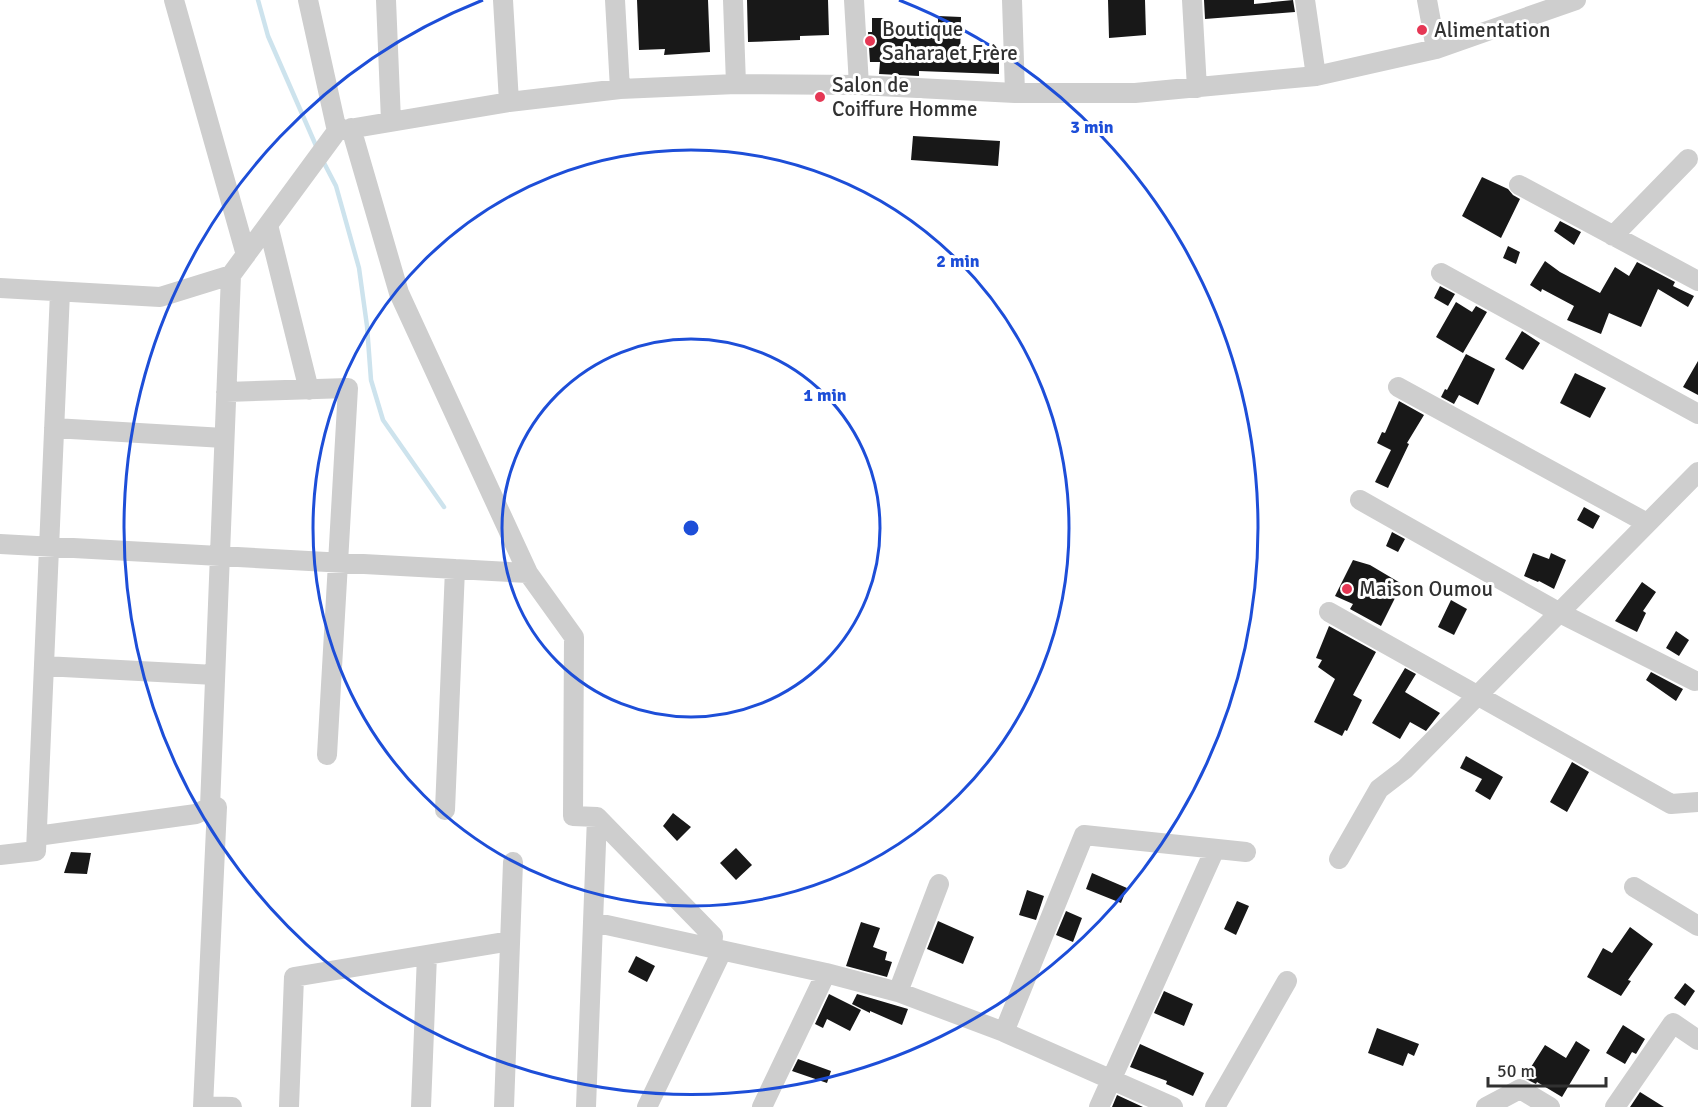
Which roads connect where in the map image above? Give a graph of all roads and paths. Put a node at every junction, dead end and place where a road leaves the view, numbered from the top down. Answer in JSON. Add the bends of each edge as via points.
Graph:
{"nodes":[{"id":1,"x":174,"y":0,"type":"edge"},
{"id":2,"x":308,"y":0,"type":"edge"},
{"id":3,"x":386,"y":0,"type":"edge"},
{"id":4,"x":503,"y":0,"type":"edge"},
{"id":5,"x":615,"y":0,"type":"edge"},
{"id":6,"x":733,"y":0,"type":"edge"},
{"id":7,"x":854,"y":0,"type":"edge"},
{"id":8,"x":1012,"y":0,"type":"edge"},
{"id":9,"x":1192,"y":0,"type":"edge"},
{"id":10,"x":1305,"y":0,"type":"edge"},
{"id":11,"x":1427,"y":0,"type":"edge"},
{"id":12,"x":1564,"y":2,"type":"edge"},
{"id":13,"x":1436,"y":49,"type":"junction"},
{"id":14,"x":1316,"y":76,"type":"junction"},
{"id":15,"x":736,"y":84,"type":"junction"},
{"id":16,"x":859,"y":85,"type":"junction"},
{"id":17,"x":1197,"y":88,"type":"junction"},
{"id":18,"x":620,"y":89,"type":"junction"},
{"id":19,"x":1015,"y":93,"type":"junction"},
{"id":20,"x":509,"y":102,"type":"junction"},
{"id":21,"x":391,"y":121,"type":"junction"},
{"id":22,"x":344,"y":130,"type":"junction"},
{"id":23,"x":1688,"y":159,"type":"dead end"},
{"id":24,"x":1519,"y":185,"type":"dead end"},
{"id":25,"x":268,"y":225,"type":"junction"},
{"id":26,"x":1613,"y":236,"type":"junction"},
{"id":27,"x":246,"y":255,"type":"junction"},
{"id":28,"x":1441,"y":273,"type":"dead end"},
{"id":29,"x":231,"y":275,"type":"junction"},
{"id":30,"x":1698,"y":281,"type":"edge"},
{"id":31,"x":0,"y":288,"type":"edge"},
{"id":32,"x":60,"y":292,"type":"junction"},
{"id":33,"x":1398,"y":387,"type":"dead end"},
{"id":34,"x":309,"y":390,"type":"junction"},
{"id":35,"x":226,"y":392,"type":"junction"},
{"id":36,"x":1698,"y":414,"type":"edge"},
{"id":37,"x":54,"y":428,"type":"junction"},
{"id":38,"x":224,"y":438,"type":"junction"},
{"id":39,"x":1698,"y":472,"type":"edge"},
{"id":40,"x":1360,"y":500,"type":"dead end"},
{"id":41,"x":1647,"y":524,"type":"junction"},
{"id":42,"x":0,"y":544,"type":"edge"},
{"id":43,"x":49,"y":546,"type":"junction"},
{"id":44,"x":219,"y":556,"type":"junction"},
{"id":45,"x":338,"y":562,"type":"junction"},
{"id":46,"x":455,"y":569,"type":"junction"},
{"id":47,"x":528,"y":573,"type":"junction"},
{"id":48,"x":1329,"y":612,"type":"dead end"},
{"id":49,"x":1560,"y":613,"type":"junction"},
{"id":50,"x":44,"y":666,"type":"junction"},
{"id":51,"x":215,"y":675,"type":"junction"},
{"id":52,"x":1695,"y":681,"type":"dead end"},
{"id":53,"x":1478,"y":696,"type":"junction"},
{"id":54,"x":327,"y":754,"type":"dead end"},
{"id":55,"x":1698,"y":802,"type":"edge"},
{"id":56,"x":210,"y":807,"type":"junction"},
{"id":57,"x":445,"y":810,"type":"dead end"},
{"id":58,"x":597,"y":817,"type":"junction"},
{"id":59,"x":37,"y":836,"type":"junction"},
{"id":60,"x":1215,"y":849,"type":"junction"},
{"id":61,"x":1246,"y":852,"type":"dead end"},
{"id":62,"x":0,"y":855,"type":"edge"},
{"id":63,"x":1339,"y":858,"type":"dead end"},
{"id":64,"x":513,"y":862,"type":"dead end"},
{"id":65,"x":939,"y":884,"type":"dead end"},
{"id":66,"x":1634,"y":887,"type":"dead end"},
{"id":67,"x":593,"y":922,"type":"junction"},
{"id":68,"x":1698,"y":926,"type":"edge"},
{"id":69,"x":510,"y":941,"type":"junction"},
{"id":70,"x":717,"y":949,"type":"junction"},
{"id":71,"x":427,"y":955,"type":"junction"},
{"id":72,"x":826,"y":973,"type":"junction"},
{"id":73,"x":1287,"y":981,"type":"dead end"},
{"id":74,"x":898,"y":992,"type":"junction"},
{"id":75,"x":1695,"y":1031,"type":"edge"},
{"id":76,"x":1004,"y":1032,"type":"junction"},
{"id":77,"x":1112,"y":1080,"type":"junction"},
{"id":78,"x":1491,"y":1105,"type":"edge"},
{"id":79,"x":203,"y":1106,"type":"edge"},
{"id":80,"x":232,"y":1107,"type":"edge"},
{"id":81,"x":289,"y":1107,"type":"edge"},
{"id":82,"x":421,"y":1107,"type":"edge"},
{"id":83,"x":504,"y":1107,"type":"edge"},
{"id":84,"x":586,"y":1107,"type":"edge"},
{"id":85,"x":647,"y":1107,"type":"edge"},
{"id":86,"x":762,"y":1107,"type":"edge"},
{"id":87,"x":1099,"y":1107,"type":"edge"},
{"id":88,"x":1173,"y":1107,"type":"edge"},
{"id":89,"x":1215,"y":1107,"type":"edge"},
{"id":90,"x":1550,"y":1107,"type":"edge"},
{"id":91,"x":1615,"y":1107,"type":"edge"}],
"edges":[{"from":1,"to":27,"type":"street"},
{"from":2,"to":22,"type":"street"},
{"from":3,"to":21,"type":"street"},
{"from":4,"to":20,"type":"street"},
{"from":5,"to":18,"type":"street"},
{"from":6,"to":15,"type":"street"},
{"from":7,"to":16,"type":"street"},
{"from":8,"to":19,"type":"street"},
{"from":9,"to":17,"type":"street"},
{"from":10,"to":14,"type":"street"},
{"from":11,"to":13,"type":"street"},
{"from":12,"to":13,"type":"street"},
{"from":13,"to":14,"type":"street"},
{"from":14,"to":17,"type":"street"},
{"from":15,"to":16,"type":"street"},
{"from":15,"to":18,"type":"street"},
{"from":16,"to":19,"type":"street"},
{"from":17,"to":19,"type":"street","via":[[1135,93]]},
{"from":18,"to":20,"type":"street"},
{"from":20,"to":21,"type":"street"},
{"from":21,"to":22,"type":"street"},
{"from":22,"to":25,"type":"street"},
{"from":22,"to":47,"type":"street","via":[[399,292]]},
{"from":23,"to":26,"type":"street"},
{"from":24,"to":26,"type":"street"},
{"from":25,"to":27,"type":"street"},
{"from":25,"to":34,"type":"street"},
{"from":26,"to":30,"type":"street"},
{"from":27,"to":29,"type":"street"},
{"from":28,"to":36,"type":"street"},
{"from":29,"to":32,"type":"street","via":[[160,297]]},
{"from":29,"to":35,"type":"street"},
{"from":31,"to":32,"type":"street"},
{"from":32,"to":37,"type":"street"},
{"from":33,"to":41,"type":"street"},
{"from":34,"to":35,"type":"street"},
{"from":34,"to":45,"type":"street","via":[[348,388]]},
{"from":35,"to":38,"type":"street"},
{"from":37,"to":38,"type":"street"},
{"from":37,"to":43,"type":"street"},
{"from":38,"to":44,"type":"street"},
{"from":39,"to":41,"type":"street"},
{"from":40,"to":49,"type":"street"},
{"from":41,"to":49,"type":"street"},
{"from":42,"to":43,"type":"street"},
{"from":43,"to":44,"type":"street"},
{"from":43,"to":50,"type":"street"},
{"from":44,"to":45,"type":"street"},
{"from":44,"to":51,"type":"street"},
{"from":45,"to":46,"type":"street"},
{"from":45,"to":54,"type":"street"},
{"from":46,"to":47,"type":"street"},
{"from":46,"to":57,"type":"street"},
{"from":47,"to":58,"type":"street","via":[[574,637],[573,816]]},
{"from":48,"to":53,"type":"street"},
{"from":49,"to":52,"type":"street"},
{"from":49,"to":53,"type":"street"},
{"from":50,"to":51,"type":"street"},
{"from":50,"to":59,"type":"street"},
{"from":51,"to":56,"type":"street"},
{"from":53,"to":55,"type":"street","via":[[1671,804]]},
{"from":53,"to":63,"type":"street","via":[[1405,769],[1379,789]]},
{"from":56,"to":59,"type":"street","via":[[196,814]]},
{"from":56,"to":79,"type":"street","via":[[217,807]]},
{"from":58,"to":67,"type":"street"},
{"from":58,"to":70,"type":"street","via":[[713,936]]},
{"from":59,"to":62,"type":"street","via":[[36,851]]},
{"from":60,"to":61,"type":"street"},
{"from":60,"to":76,"type":"street","via":[[1084,835]]},
{"from":60,"to":77,"type":"street"},
{"from":64,"to":69,"type":"street"},
{"from":65,"to":74,"type":"street"},
{"from":66,"to":68,"type":"street"},
{"from":67,"to":70,"type":"street"},
{"from":67,"to":84,"type":"street"},
{"from":69,"to":71,"type":"street"},
{"from":69,"to":83,"type":"street"},
{"from":70,"to":72,"type":"street"},
{"from":70,"to":85,"type":"street"},
{"from":71,"to":81,"type":"street","via":[[294,977]]},
{"from":71,"to":82,"type":"street"},
{"from":72,"to":74,"type":"street"},
{"from":72,"to":86,"type":"street"},
{"from":73,"to":89,"type":"street"},
{"from":74,"to":76,"type":"street"},
{"from":75,"to":91,"type":"street","via":[[1673,1023]]},
{"from":76,"to":77,"type":"street"},
{"from":77,"to":87,"type":"street"},
{"from":77,"to":88,"type":"street"},
{"from":78,"to":90,"type":"street","via":[[1520,1089]]},
{"from":79,"to":80,"type":"street"}]}
